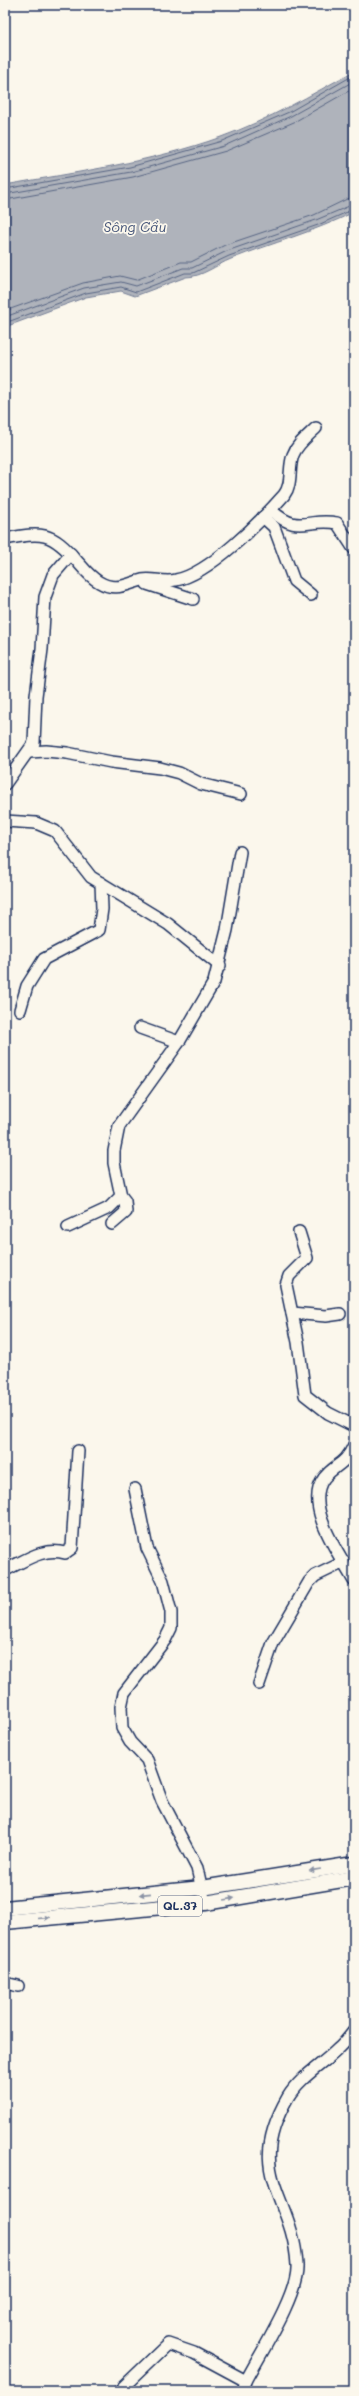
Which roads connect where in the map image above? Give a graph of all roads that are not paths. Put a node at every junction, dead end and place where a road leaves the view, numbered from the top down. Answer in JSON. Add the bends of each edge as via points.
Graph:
{"nodes":[{"id":1,"x":316,"y":428,"type":"dead end"},
{"id":2,"x":267,"y":514,"type":"junction"},
{"id":3,"x":5,"y":539,"type":"edge"},
{"id":4,"x":354,"y":549,"type":"edge"},
{"id":5,"x":71,"y":554,"type":"junction"},
{"id":6,"x":142,"y":580,"type":"junction"},
{"id":7,"x":311,"y":595,"type":"dead end"},
{"id":8,"x":193,"y":599,"type":"dead end"},
{"id":9,"x":30,"y":752,"type":"junction"},
{"id":10,"x":5,"y":784,"type":"edge"},
{"id":11,"x":241,"y":794,"type":"dead end"},
{"id":12,"x":5,"y":821,"type":"edge"},
{"id":13,"x":240,"y":852,"type":"dead end"},
{"id":14,"x":101,"y":883,"type":"junction"},
{"id":15,"x":220,"y":966,"type":"junction"},
{"id":16,"x":20,"y":1010,"type":"dead end"},
{"id":17,"x":140,"y":1028,"type":"dead end"},
{"id":18,"x":180,"y":1042,"type":"junction"},
{"id":19,"x":121,"y":1196,"type":"junction"},
{"id":20,"x":112,"y":1224,"type":"dead end"},
{"id":21,"x":68,"y":1227,"type":"dead end"},
{"id":22,"x":299,"y":1232,"type":"dead end"},
{"id":23,"x":292,"y":1312,"type":"junction"},
{"id":24,"x":340,"y":1314,"type":"dead end"},
{"id":25,"x":354,"y":1426,"type":"edge"},
{"id":26,"x":354,"y":1445,"type":"edge"},
{"id":27,"x":78,"y":1451,"type":"dead end"},
{"id":28,"x":135,"y":1489,"type":"dead end"},
{"id":29,"x":344,"y":1562,"type":"junction"},
{"id":30,"x":5,"y":1570,"type":"edge"},
{"id":31,"x":354,"y":1581,"type":"edge"},
{"id":32,"x":259,"y":1684,"type":"dead end"},
{"id":33,"x":354,"y":1864,"type":"edge"},
{"id":34,"x":354,"y":1878,"type":"edge"},
{"id":35,"x":202,"y":1888,"type":"junction"},
{"id":36,"x":100,"y":1898,"type":"junction"},
{"id":37,"x":205,"y":1903,"type":"junction"},
{"id":38,"x":5,"y":1908,"type":"edge"},
{"id":39,"x":101,"y":1914,"type":"junction"},
{"id":40,"x":5,"y":1922,"type":"edge"},
{"id":41,"x":5,"y":1983,"type":"edge"},
{"id":42,"x":18,"y":1986,"type":"dead end"},
{"id":43,"x":354,"y":2031,"type":"edge"},
{"id":44,"x":244,"y":2386,"type":"edge"},
{"id":45,"x":119,"y":2391,"type":"edge"}],
"edges":[{"from":1,"to":2,"type":"street","via":[[295,450],[288,489]]},
{"from":2,"to":4,"type":"street","via":[[295,524],[337,522]]},
{"from":2,"to":6,"type":"street","via":[[209,566],[198,572],[175,581]]},
{"from":2,"to":7,"type":"street","via":[[294,581]]},
{"from":3,"to":5,"type":"street","via":[[42,534]]},
{"from":5,"to":6,"type":"street","via":[[90,576],[106,586],[122,588]]},
{"from":5,"to":9,"type":"street","via":[[53,575],[45,597],[34,743]]},
{"from":6,"to":8,"type":"street","via":[[147,584]]},
{"from":9,"to":10,"type":"street"},
{"from":9,"to":11,"type":"street","via":[[67,753],[165,769],[201,784]]},
{"from":12,"to":14,"type":"street","via":[[36,823],[55,831],[86,871]]},
{"from":13,"to":15,"type":"street"},
{"from":14,"to":15,"type":"street","via":[[168,924]]},
{"from":14,"to":16,"type":"street","via":[[102,909],[99,930],[44,959],[27,986]]},
{"from":15,"to":18,"type":"street"},
{"from":17,"to":18,"type":"street"},
{"from":18,"to":19,"type":"street","via":[[119,1126],[114,1163]]},
{"from":19,"to":20,"type":"street","via":[[125,1201],[126,1212]]},
{"from":19,"to":21,"type":"street","via":[[109,1208]]},
{"from":22,"to":23,"type":"street","via":[[307,1258],[287,1280]]},
{"from":23,"to":24,"type":"street","via":[[326,1316]]},
{"from":23,"to":25,"type":"street","via":[[305,1395],[328,1413]]},
{"from":26,"to":29,"type":"street","via":[[345,1461],[325,1478],[319,1488],[317,1501],[318,1514]]},
{"from":27,"to":30,"type":"street","via":[[72,1548],[65,1553],[38,1553]]},
{"from":28,"to":35,"type":"street","via":[[147,1548],[163,1581],[171,1612],[171,1628],[165,1640],[124,1693],[121,1707],[122,1728],[130,1742],[147,1760],[162,1801],[197,1868]]},
{"from":29,"to":31,"type":"street"},
{"from":29,"to":32,"type":"street","via":[[315,1576],[310,1582],[273,1643]]},
{"from":33,"to":35,"type":"main road","number":"QL.37","one_way":true},
{"from":37,"to":34,"type":"main road","number":"QL.37","one_way":true},
{"from":35,"to":36,"type":"main road","number":"QL.37","one_way":true},
{"from":35,"to":37,"type":"street"},
{"from":36,"to":38,"type":"main road","number":"QL.37"},
{"from":36,"to":39,"type":"main road"},
{"from":37,"to":39,"type":"main road","number":"QL.37"},
{"from":40,"to":39,"type":"main road","number":"QL.37","one_way":true},
{"from":41,"to":42,"type":"street"},
{"from":43,"to":44,"type":"street","via":[[339,2049],[298,2084],[288,2097],[268,2147],[270,2175],[290,2230],[297,2266],[291,2292]]},
{"from":44,"to":45,"type":"street","via":[[194,2353],[168,2344]]}]}
